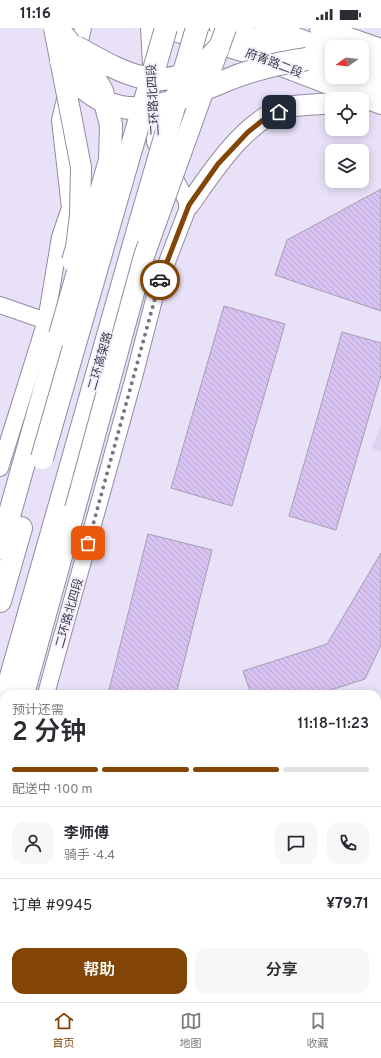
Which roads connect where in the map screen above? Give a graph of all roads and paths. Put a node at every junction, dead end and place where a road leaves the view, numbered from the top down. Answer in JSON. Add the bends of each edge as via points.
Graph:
{"nodes":[{"id":1,"x":55,"y":28,"type":"edge"},
{"id":2,"x":149,"y":28,"type":"edge"},
{"id":3,"x":165,"y":28,"type":"edge"},
{"id":4,"x":197,"y":28,"type":"edge"},
{"id":5,"x":221,"y":28,"type":"edge"},
{"id":6,"x":226,"y":28,"type":"edge"},
{"id":7,"x":266,"y":28,"type":"edge"},
{"id":8,"x":296,"y":28,"type":"edge"},
{"id":9,"x":346,"y":33,"type":"edge"},
{"id":10,"x":72,"y":45,"type":"edge"},
{"id":11,"x":318,"y":46,"type":"edge"},
{"id":12,"x":218,"y":49,"type":"junction"},
{"id":13,"x":381,"y":49,"type":"edge"},
{"id":14,"x":325,"y":57,"type":"edge"},
{"id":15,"x":369,"y":65,"type":"edge"},
{"id":16,"x":381,"y":69,"type":"edge"},
{"id":17,"x":369,"y":82,"type":"edge"},
{"id":18,"x":381,"y":86,"type":"edge"},
{"id":19,"x":325,"y":104,"type":"edge"},
{"id":20,"x":369,"y":104,"type":"edge"},
{"id":21,"x":381,"y":105,"type":"edge"},
{"id":22,"x":189,"y":205,"type":"junction"},
{"id":23,"x":0,"y":305,"type":"edge"},
{"id":24,"x":49,"y":324,"type":"junction"},
{"id":25,"x":0,"y":468,"type":"edge"},
{"id":26,"x":0,"y":513,"type":"edge"},
{"id":27,"x":0,"y":548,"type":"edge"},
{"id":28,"x":0,"y":601,"type":"edge"},
{"id":29,"x":7,"y":690,"type":"edge"},
{"id":30,"x":25,"y":690,"type":"edge"},
{"id":31,"x":47,"y":690,"type":"edge"}],
"edges":[{"from":1,"to":10,"type":"highway","bridge":true},
{"from":2,"to":22,"type":"street","name":"二环路北四段","via":[[155,142]]},
{"from":3,"to":21,"type":"main road","name":"府青路二段","via":[[245,52]]},
{"from":3,"to":28,"type":"highway","bridge":true},
{"from":4,"to":29,"type":"highway","name":"二环高架路","bridge":true},
{"from":5,"to":11,"type":"highway","bridge":true},
{"from":6,"to":12,"type":"main road","bridge":true},
{"from":7,"to":11,"type":"highway"},
{"from":8,"to":11,"type":"highway"},
{"from":9,"to":11,"type":"main road"},
{"from":9,"to":13,"type":"main road"},
{"from":10,"to":11,"type":"highway","bridge":true,"via":[[77,82],[95,97],[119,106],[140,109],[158,107]]},
{"from":10,"to":12,"type":"highway","bridge":true,"via":[[129,75],[148,80],[178,77],[198,68]]},
{"from":10,"to":24,"type":"street","via":[[60,120],[70,208],[60,237]]},
{"from":10,"to":24,"type":"main road","bridge":true,"via":[[81,167],[80,215],[76,246]]},
{"from":10,"to":27,"type":"highway","bridge":true,"via":[[102,90],[111,125],[110,160]]},
{"from":11,"to":14,"type":"highway"},
{"from":12,"to":30,"type":"main road","bridge":true,"via":[[144,256]]},
{"from":15,"to":16,"type":"highway"},
{"from":17,"to":18,"type":"highway"},
{"from":19,"to":22,"type":"main road","via":[[289,107],[268,116],[248,132],[218,164]]},
{"from":20,"to":21,"type":"main road"},
{"from":22,"to":31,"type":"street","name":"二环路北四段","via":[[157,288]]},
{"from":23,"to":24,"type":"street"},
{"from":24,"to":25,"type":"street"},
{"from":24,"to":26,"type":"main road"}]}
